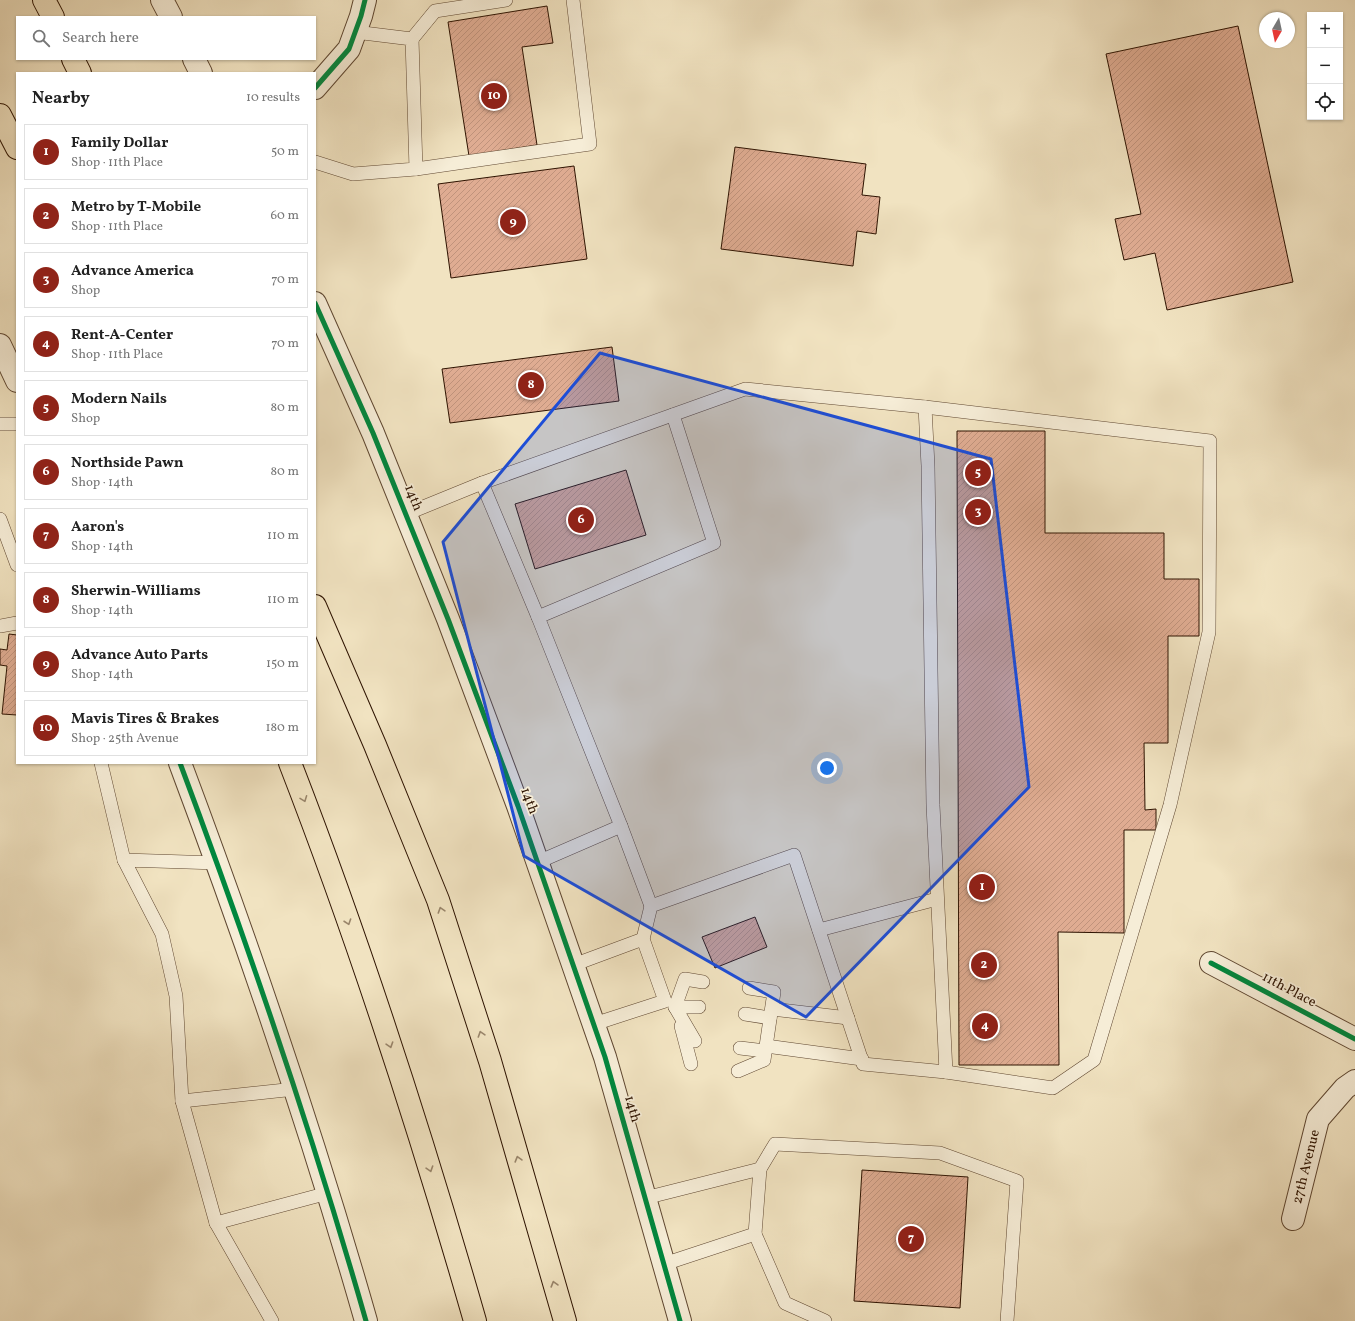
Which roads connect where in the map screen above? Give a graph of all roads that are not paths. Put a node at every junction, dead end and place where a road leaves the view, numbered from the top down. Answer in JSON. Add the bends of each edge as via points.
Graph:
{"nodes":[{"id":1,"x":44,"y":0,"type":"edge"},
{"id":2,"x":162,"y":0,"type":"edge"},
{"id":3,"x":365,"y":0,"type":"edge"},
{"id":4,"x":506,"y":0,"type":"edge"},
{"id":5,"x":573,"y":0,"type":"edge"},
{"id":6,"x":52,"y":16,"type":"edge"},
{"id":7,"x":170,"y":16,"type":"edge"},
{"id":8,"x":355,"y":32,"type":"junction"},
{"id":9,"x":412,"y":39,"type":"junction"},
{"id":10,"x":74,"y":60,"type":"edge"},
{"id":11,"x":195,"y":60,"type":"edge"},
{"id":12,"x":80,"y":72,"type":"edge"},
{"id":13,"x":201,"y":72,"type":"edge"},
{"id":14,"x":316,"y":87,"type":"edge"},
{"id":15,"x":5,"y":121,"type":"edge"},
{"id":16,"x":16,"y":146,"type":"edge"},
{"id":17,"x":316,"y":162,"type":"edge"},
{"id":18,"x":416,"y":170,"type":"junction"},
{"id":19,"x":316,"y":305,"type":"edge"},
{"id":20,"x":0,"y":345,"type":"edge"},
{"id":21,"x":16,"y":379,"type":"edge"},
{"id":22,"x":925,"y":407,"type":"junction"},
{"id":23,"x":673,"y":415,"type":"junction"},
{"id":24,"x":0,"y":424,"type":"edge"},
{"id":25,"x":16,"y":424,"type":"edge"},
{"id":26,"x":482,"y":483,"type":"junction"},
{"id":27,"x":406,"y":514,"type":"junction"},
{"id":28,"x":0,"y":519,"type":"edge"},
{"id":29,"x":16,"y":562,"type":"edge"},
{"id":30,"x":316,"y":608,"type":"edge"},
{"id":31,"x":538,"y":617,"type":"junction"},
{"id":32,"x":16,"y":623,"type":"edge"},
{"id":33,"x":0,"y":626,"type":"edge"},
{"id":34,"x":101,"y":764,"type":"edge"},
{"id":35,"x":180,"y":764,"type":"edge"},
{"id":36,"x":290,"y":764,"type":"edge"},
{"id":37,"x":621,"y":826,"type":"junction"},
{"id":38,"x":124,"y":860,"type":"junction"},
{"id":39,"x":538,"y":862,"type":"junction"},
{"id":40,"x":218,"y":863,"type":"junction"},
{"id":41,"x":937,"y":899,"type":"junction"},
{"id":42,"x":651,"y":906,"type":"junction"},
{"id":43,"x":819,"y":930,"type":"junction"},
{"id":44,"x":643,"y":939,"type":"junction"},
{"id":45,"x":1211,"y":963,"type":"dead end"},
{"id":46,"x":574,"y":965,"type":"junction"},
{"id":47,"x":703,"y":982,"type":"dead end"},
{"id":48,"x":749,"y":988,"type":"dead end"},
{"id":49,"x":670,"y":1004,"type":"junction"},
{"id":50,"x":700,"y":1007,"type":"dead end"},
{"id":51,"x":771,"y":1013,"type":"junction"},
{"id":52,"x":745,"y":1014,"type":"dead end"},
{"id":53,"x":848,"y":1018,"type":"junction"},
{"id":54,"x":594,"y":1024,"type":"junction"},
{"id":55,"x":1355,"y":1039,"type":"edge"},
{"id":56,"x":695,"y":1041,"type":"dead end"},
{"id":57,"x":740,"y":1048,"type":"dead end"},
{"id":58,"x":766,"y":1049,"type":"junction"},
{"id":59,"x":862,"y":1059,"type":"junction"},
{"id":60,"x":691,"y":1064,"type":"dead end"},
{"id":61,"x":738,"y":1071,"type":"dead end"},
{"id":62,"x":946,"y":1072,"type":"junction"},
{"id":63,"x":1355,"y":1081,"type":"edge"},
{"id":64,"x":295,"y":1089,"type":"junction"},
{"id":65,"x":182,"y":1101,"type":"junction"},
{"id":66,"x":760,"y":1169,"type":"junction"},
{"id":67,"x":328,"y":1193,"type":"junction"},
{"id":68,"x":645,"y":1198,"type":"junction"},
{"id":69,"x":1293,"y":1219,"type":"dead end"},
{"id":70,"x":216,"y":1223,"type":"junction"},
{"id":71,"x":755,"y":1234,"type":"junction"},
{"id":72,"x":664,"y":1264,"type":"junction"},
{"id":73,"x":272,"y":1321,"type":"edge"},
{"id":74,"x":366,"y":1321,"type":"edge"},
{"id":75,"x":475,"y":1321,"type":"edge"},
{"id":76,"x":565,"y":1321,"type":"edge"},
{"id":77,"x":680,"y":1321,"type":"edge"},
{"id":78,"x":825,"y":1321,"type":"edge"},
{"id":79,"x":1007,"y":1321,"type":"edge"}],
"edges":[{"from":1,"to":6,"type":"highway"},
{"from":2,"to":7,"type":"street"},
{"from":3,"to":8,"type":"street"},
{"from":4,"to":9,"type":"lane","via":[[435,11]]},
{"from":5,"to":18,"type":"lane","via":[[590,144]]},
{"from":8,"to":9,"type":"lane"},
{"from":8,"to":14,"type":"street","via":[[349,49]]},
{"from":9,"to":18,"type":"lane"},
{"from":10,"to":12,"type":"highway"},
{"from":11,"to":13,"type":"street"},
{"from":15,"to":16,"type":"highway"},
{"from":17,"to":18,"type":"lane","via":[[353,174]]},
{"from":19,"to":27,"type":"street","name":"14th"},
{"from":20,"to":21,"type":"street"},
{"from":22,"to":23,"type":"lane","via":[[745,389]]},
{"from":22,"to":41,"type":"lane"},
{"from":22,"to":62,"type":"lane","via":[[1210,441],[1209,632],[1170,805],[1094,1060],[1053,1088]]},
{"from":23,"to":26,"type":"lane"},
{"from":23,"to":31,"type":"lane","via":[[714,543]]},
{"from":24,"to":25,"type":"lane"},
{"from":26,"to":27,"type":"lane"},
{"from":26,"to":31,"type":"lane"},
{"from":27,"to":39,"type":"street","name":"14th","via":[[448,619]]},
{"from":28,"to":29,"type":"lane"},
{"from":76,"to":30,"type":"highway","one_way":true,"via":[[490,1060],[438,900],[376,745]]},
{"from":31,"to":37,"type":"lane"},
{"from":32,"to":33,"type":"lane"},
{"from":34,"to":38,"type":"lane"},
{"from":35,"to":40,"type":"street"},
{"from":36,"to":75,"type":"highway","one_way":true,"via":[[315,826],[381,1016],[443,1208]]},
{"from":37,"to":39,"type":"lane"},
{"from":37,"to":42,"type":"lane"},
{"from":38,"to":40,"type":"lane"},
{"from":38,"to":65,"type":"lane","via":[[162,934],[176,996]]},
{"from":39,"to":46,"type":"street","name":"14th"},
{"from":40,"to":64,"type":"street"},
{"from":41,"to":43,"type":"lane"},
{"from":41,"to":62,"type":"lane"},
{"from":42,"to":43,"type":"lane","via":[[794,855]]},
{"from":42,"to":44,"type":"lane"},
{"from":43,"to":53,"type":"lane"},
{"from":44,"to":46,"type":"lane"},
{"from":44,"to":49,"type":"lane"},
{"from":45,"to":55,"type":"street","name":"11th Place"},
{"from":46,"to":54,"type":"street","name":"14th"},
{"from":47,"to":49,"type":"lane","via":[[685,979]]},
{"from":48,"to":51,"type":"lane","via":[[774,992]]},
{"from":49,"to":50,"type":"lane"},
{"from":49,"to":54,"type":"lane"},
{"from":49,"to":56,"type":"lane"},
{"from":49,"to":60,"type":"lane"},
{"from":51,"to":52,"type":"lane"},
{"from":51,"to":53,"type":"lane"},
{"from":51,"to":58,"type":"lane"},
{"from":53,"to":59,"type":"lane"},
{"from":54,"to":68,"type":"street","name":"14th"},
{"from":57,"to":58,"type":"lane"},
{"from":58,"to":59,"type":"lane"},
{"from":58,"to":61,"type":"lane","via":[[764,1060]]},
{"from":59,"to":62,"type":"lane","via":[[863,1064]]},
{"from":63,"to":69,"type":"street","name":"27th Avenue","via":[[1345,1088],[1318,1119]]},
{"from":64,"to":65,"type":"lane"},
{"from":64,"to":67,"type":"street"},
{"from":65,"to":70,"type":"lane"},
{"from":66,"to":68,"type":"lane"},
{"from":66,"to":71,"type":"lane"},
{"from":66,"to":79,"type":"lane","via":[[776,1144],[940,1153],[1017,1181]]},
{"from":67,"to":70,"type":"lane"},
{"from":67,"to":74,"type":"street"},
{"from":68,"to":72,"type":"street","name":"14th"},
{"from":70,"to":73,"type":"lane"},
{"from":71,"to":72,"type":"lane"},
{"from":71,"to":78,"type":"lane","via":[[785,1303]]},
{"from":72,"to":77,"type":"street","name":"14th"}]}
